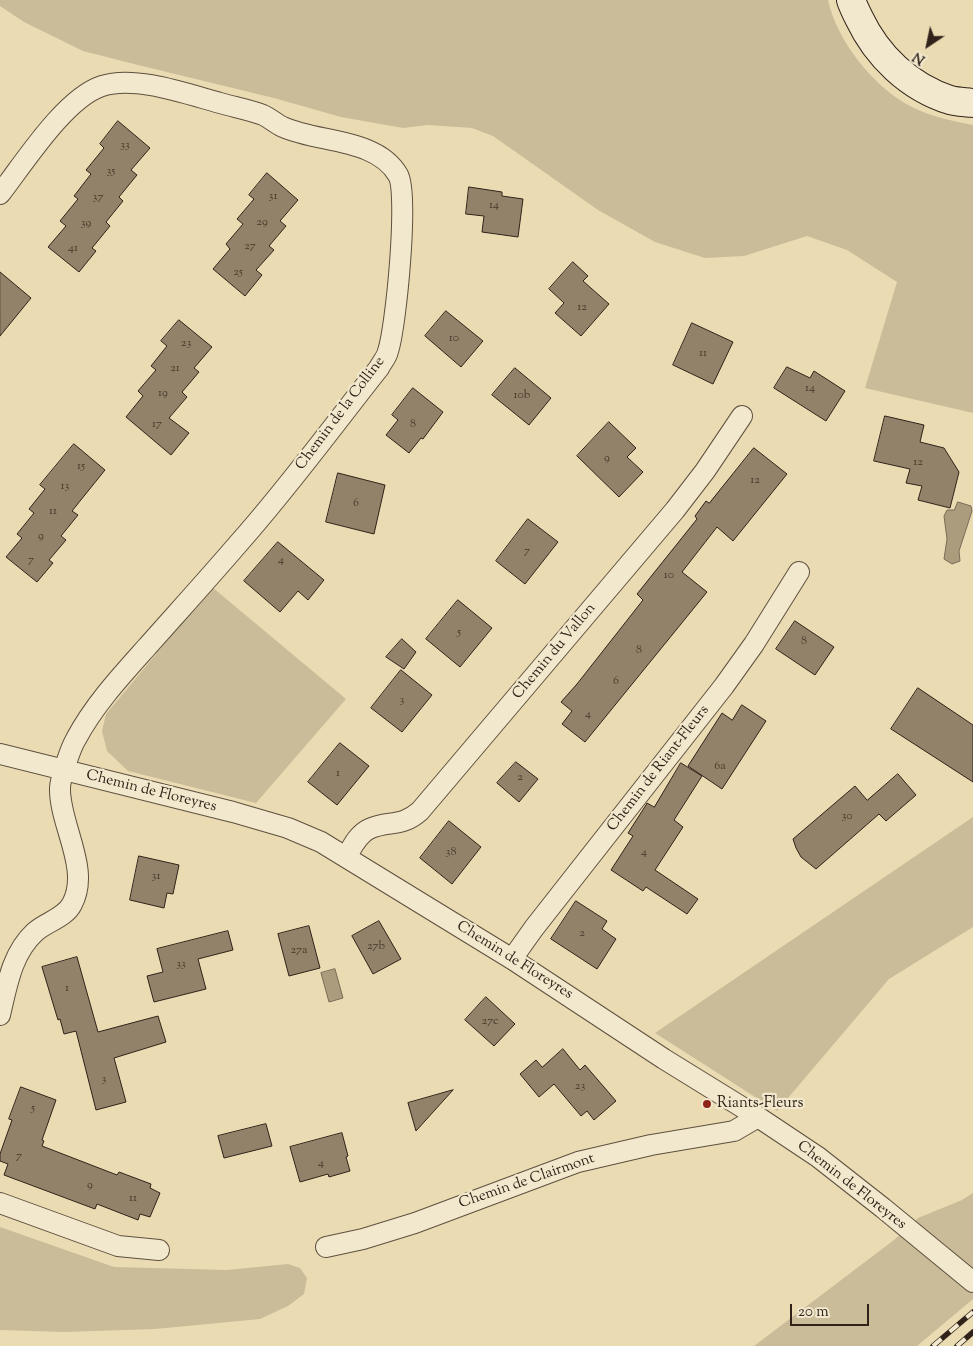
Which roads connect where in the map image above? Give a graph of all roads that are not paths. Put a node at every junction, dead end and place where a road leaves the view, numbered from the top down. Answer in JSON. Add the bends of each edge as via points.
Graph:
{"nodes":[{"id":1,"x":851,"y":0,"type":"edge"},
{"id":2,"x":973,"y":103,"type":"edge"},
{"id":3,"x":0,"y":194,"type":"edge"},
{"id":4,"x":742,"y":416,"type":"dead end"},
{"id":5,"x":799,"y":572,"type":"dead end"},
{"id":6,"x":0,"y":754,"type":"edge"},
{"id":7,"x":64,"y":771,"type":"junction"},
{"id":8,"x":347,"y":856,"type":"junction"},
{"id":9,"x":512,"y":960,"type":"junction"},
{"id":10,"x":0,"y":1015,"type":"edge"},
{"id":11,"x":758,"y":1117,"type":"junction"},
{"id":12,"x":0,"y":1203,"type":"edge"},
{"id":13,"x":326,"y":1247,"type":"dead end"},
{"id":14,"x":159,"y":1250,"type":"dead end"},
{"id":15,"x":973,"y":1282,"type":"edge"}],
"edges":[{"from":1,"to":2,"type":"main road","via":[[876,48],[903,75],[951,100]]},
{"from":3,"to":7,"type":"street","name":"Chemin de la Colline","via":[[79,98],[104,85],[118,83],[166,88],[264,116],[283,127],[379,155],[400,177],[401,250],[393,328],[388,352],[379,368],[240,543],[110,688],[75,740]]},
{"from":4,"to":8,"type":"street","name":"Chemin du Vallon","via":[[675,510],[420,811],[406,822],[368,829]]},
{"from":5,"to":9,"type":"street","name":"Chemin de Riant-Fleurs","via":[[724,686]]},
{"from":6,"to":7,"type":"street","name":"Chemin de Floreyres"},
{"from":7,"to":8,"type":"street","name":"Chemin de Floreyres","via":[[288,828]]},
{"from":7,"to":10,"type":"street","name":"Chemin de la Colline","via":[[60,786],[61,802],[76,859],[78,887],[72,905],[36,931],[23,945],[15,959]]},
{"from":8,"to":9,"type":"street","name":"Chemin de Floreyres"},
{"from":9,"to":11,"type":"street","name":"Chemin de Floreyres"},
{"from":11,"to":13,"type":"street","name":"Chemin de Clairmont","via":[[734,1132],[651,1145],[578,1162],[415,1223]]},
{"from":11,"to":15,"type":"street","name":"Chemin de Floreyres","via":[[836,1171]]},
{"from":12,"to":14,"type":"street","via":[[118,1246]]}]}
